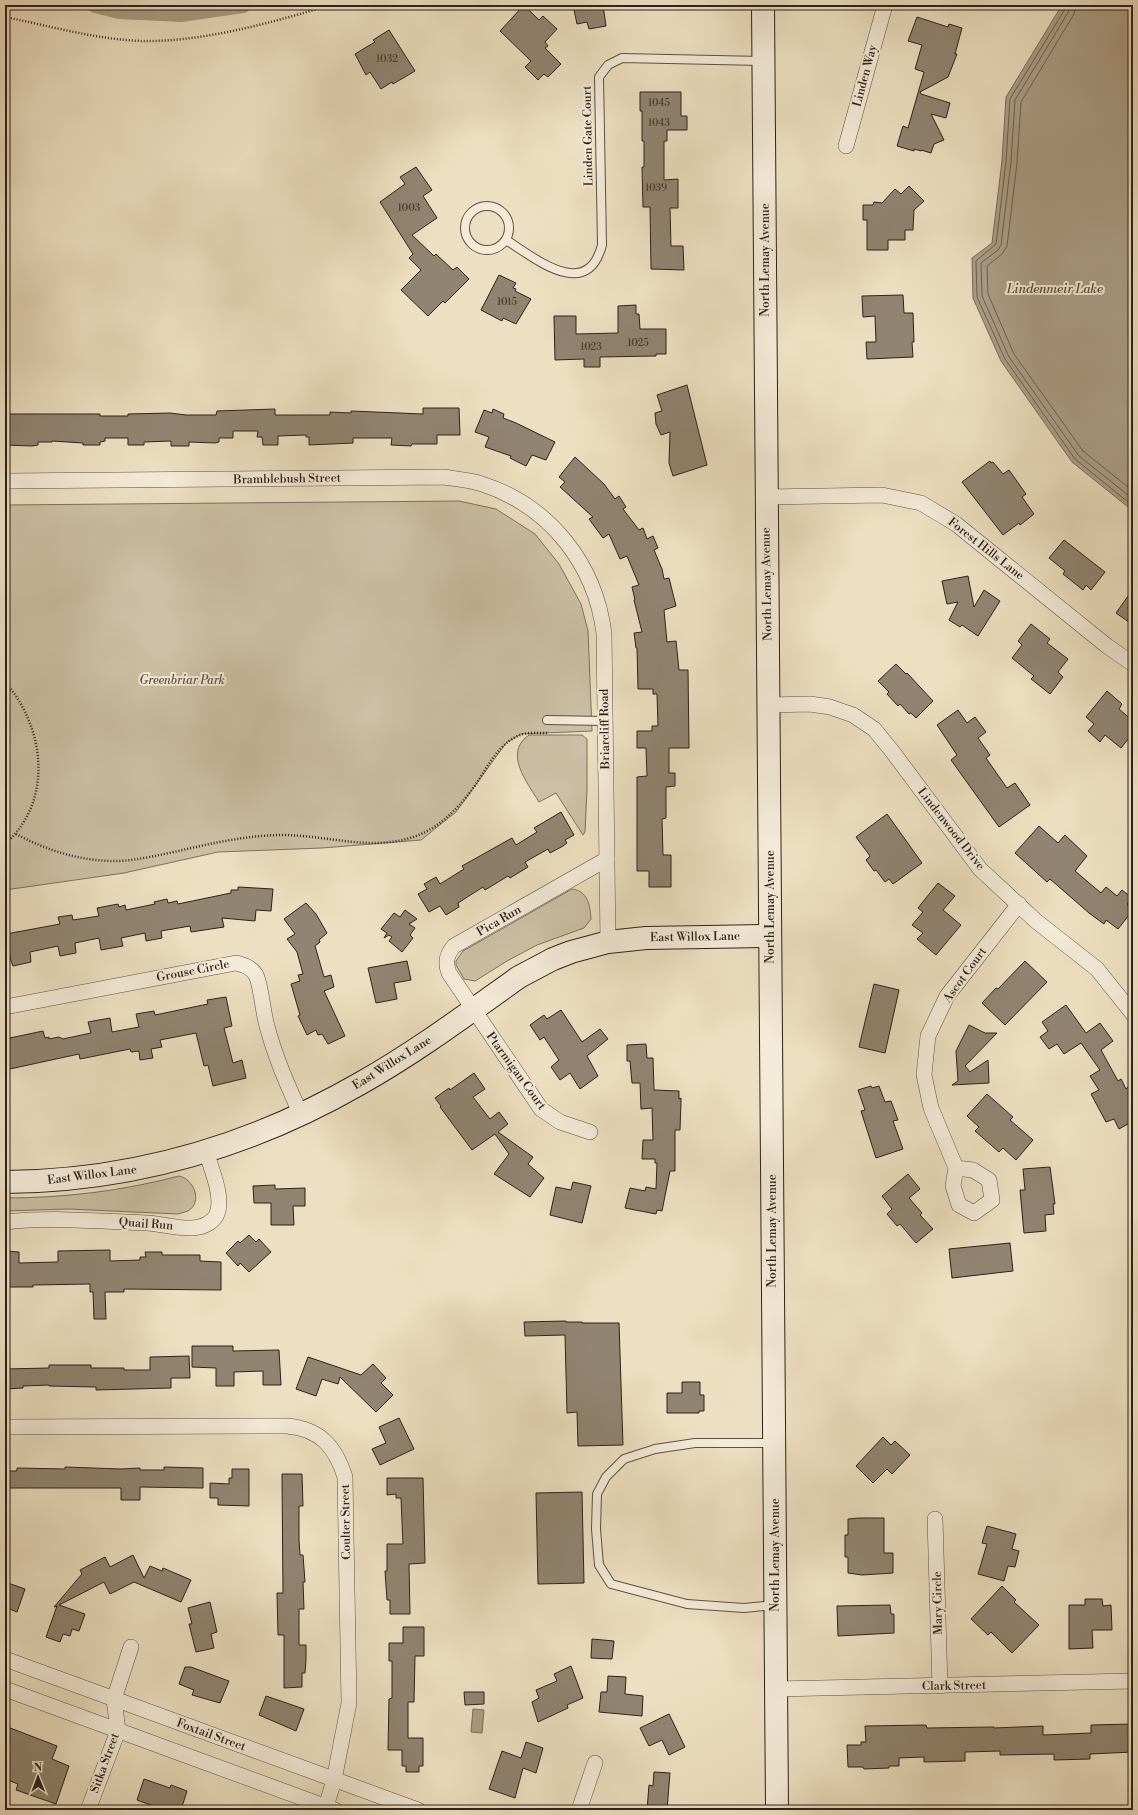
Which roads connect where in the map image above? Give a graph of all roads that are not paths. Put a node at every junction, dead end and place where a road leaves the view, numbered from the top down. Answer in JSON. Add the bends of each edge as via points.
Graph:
{"nodes":[{"id":1,"x":763,"y":5,"type":"edge"},
{"id":2,"x":885,"y":5,"type":"edge"},
{"id":3,"x":763,"y":61,"type":"junction"},
{"id":4,"x":846,"y":146,"type":"dead end"},
{"id":5,"x":506,"y":240,"type":"junction"},
{"id":6,"x":5,"y":481,"type":"edge"},
{"id":7,"x":766,"y":497,"type":"junction"},
{"id":8,"x":555,"y":528,"type":"joint"},
{"id":9,"x":1133,"y":664,"type":"edge"},
{"id":10,"x":768,"y":705,"type":"junction"},
{"id":11,"x":547,"y":720,"type":"dead end"},
{"id":12,"x":605,"y":720,"type":"junction"},
{"id":13,"x":607,"y":859,"type":"junction"},
{"id":14,"x":1019,"y":904,"type":"junction"},
{"id":15,"x":770,"y":936,"type":"junction"},
{"id":16,"x":608,"y":942,"type":"junction"},
{"id":17,"x":5,"y":1007,"type":"edge"},
{"id":18,"x":473,"y":1010,"type":"junction"},
{"id":19,"x":1133,"y":1014,"type":"edge"},
{"id":20,"x":301,"y":1115,"type":"junction"},
{"id":21,"x":590,"y":1132,"type":"dead end"},
{"id":22,"x":206,"y":1151,"type":"junction"},
{"id":23,"x":956,"y":1168,"type":"dead end"},
{"id":24,"x":5,"y":1182,"type":"edge"},
{"id":25,"x":5,"y":1222,"type":"edge"},
{"id":26,"x":5,"y":1427,"type":"edge"},
{"id":27,"x":774,"y":1443,"type":"junction"},
{"id":28,"x":935,"y":1520,"type":"dead end"},
{"id":29,"x":775,"y":1605,"type":"junction"},
{"id":30,"x":131,"y":1647,"type":"dead end"},
{"id":31,"x":5,"y":1659,"type":"edge"},
{"id":32,"x":1133,"y":1681,"type":"edge"},
{"id":33,"x":940,"y":1686,"type":"junction"},
{"id":34,"x":5,"y":1689,"type":"edge"},
{"id":35,"x":776,"y":1689,"type":"junction"},
{"id":36,"x":114,"y":1699,"type":"junction"},
{"id":37,"x":118,"y":1731,"type":"junction"},
{"id":38,"x":595,"y":1763,"type":"dead end"},
{"id":39,"x":334,"y":1780,"type":"junction"},
{"id":40,"x":329,"y":1809,"type":"edge"},
{"id":41,"x":88,"y":1810,"type":"edge"},
{"id":42,"x":418,"y":1810,"type":"edge"},
{"id":43,"x":579,"y":1810,"type":"edge"},
{"id":44,"x":776,"y":1810,"type":"edge"}],
"edges":[{"from":1,"to":3,"type":"main road","name":"North Lemay Avenue"},
{"from":2,"to":4,"type":"street","name":"Linden Way"},
{"from":3,"to":5,"type":"lane","name":"Linden Gate Court","via":[[622,58],[608,65],[599,77],[602,245],[599,257],[583,273],[567,274],[554,270]]},
{"from":3,"to":7,"type":"main road","name":"North Lemay Avenue"},
{"from":5,"to":5,"type":"lane","via":[[508,220],[500,210],[487,206],[480,207],[469,215],[466,221],[466,235],[475,246],[488,250]]},
{"from":6,"to":8,"type":"street","name":"Bramblebush Street","via":[[443,477],[481,484],[510,496],[537,512]]},
{"from":7,"to":9,"type":"street","name":"Forest Hills Lane","via":[[882,495],[921,503],[956,524],[1107,646]]},
{"from":7,"to":10,"type":"main road","name":"North Lemay Avenue"},
{"from":8,"to":12,"type":"street","name":"Briarcliff Road","via":[[579,559],[598,602],[604,633]]},
{"from":10,"to":14,"type":"street","name":"Lindenwood Drive","via":[[810,704],[830,707],[853,715],[874,729],[980,869]]},
{"from":10,"to":15,"type":"main road","name":"North Lemay Avenue"},
{"from":11,"to":12,"type":"lane"},
{"from":12,"to":13,"type":"street","name":"Briarcliff Road"},
{"from":13,"to":16,"type":"street","name":"Briarcliff Road"},
{"from":13,"to":18,"type":"street","name":"Pica Run","via":[[450,950],[446,961],[449,974]]},
{"from":14,"to":19,"type":"street","name":"Lindenwood Drive","via":[[1097,970]]},
{"from":14,"to":23,"type":"street","name":"Ascot Court","via":[[947,996],[928,1036],[924,1075],[931,1108]]},
{"from":15,"to":16,"type":"main road","name":"East Willox Lane","via":[[646,938]]},
{"from":15,"to":27,"type":"main road","name":"North Lemay Avenue"},
{"from":16,"to":18,"type":"main road","name":"East Willox Lane","via":[[571,952],[536,968]]},
{"from":17,"to":20,"type":"street","name":"Grouse Circle","via":[[236,963],[247,966],[258,980],[273,1048]]},
{"from":18,"to":20,"type":"main road","name":"East Willox Lane","via":[[390,1066]]},
{"from":18,"to":21,"type":"street","name":"Ptarmigan Court","via":[[541,1109],[560,1122]]},
{"from":20,"to":22,"type":"main road","name":"East Willox Lane"},
{"from":22,"to":24,"type":"main road","name":"East Willox Lane","via":[[146,1168],[114,1173]]},
{"from":22,"to":25,"type":"street","name":"Quail Run","via":[[220,1203],[216,1215],[202,1226],[192,1228],[84,1220]]},
{"from":26,"to":39,"type":"street","name":"Coulter Street","via":[[287,1426],[307,1430],[329,1444],[340,1459],[346,1492],[349,1703]]},
{"from":27,"to":29,"type":"main road","name":"North Lemay Avenue"},
{"from":27,"to":29,"type":"lane","via":[[695,1443],[655,1449],[624,1459],[606,1477],[597,1494],[596,1529],[599,1565],[612,1584],[688,1604],[744,1608]]},
{"from":28,"to":33,"type":"street","name":"Mary Circle"},
{"from":29,"to":35,"type":"main road","name":"North Lemay Avenue"},
{"from":30,"to":36,"type":"street","name":"Sitka Street"},
{"from":31,"to":36,"type":"street","name":"Foxtail Street"},
{"from":32,"to":33,"type":"street","name":"Clark Street"},
{"from":33,"to":35,"type":"street","name":"Clark Street"},
{"from":34,"to":37,"type":"street"},
{"from":35,"to":44,"type":"main road","name":"North Lemay Avenue"},
{"from":36,"to":37,"type":"street","name":"Sitka Street"},
{"from":36,"to":39,"type":"street","name":"Foxtail Street"},
{"from":37,"to":40,"type":"street"},
{"from":37,"to":41,"type":"street","name":"Sitka Street"},
{"from":38,"to":43,"type":"street"},
{"from":39,"to":40,"type":"street","name":"Coulter Street"},
{"from":39,"to":42,"type":"street","name":"Foxtail Street"}]}
